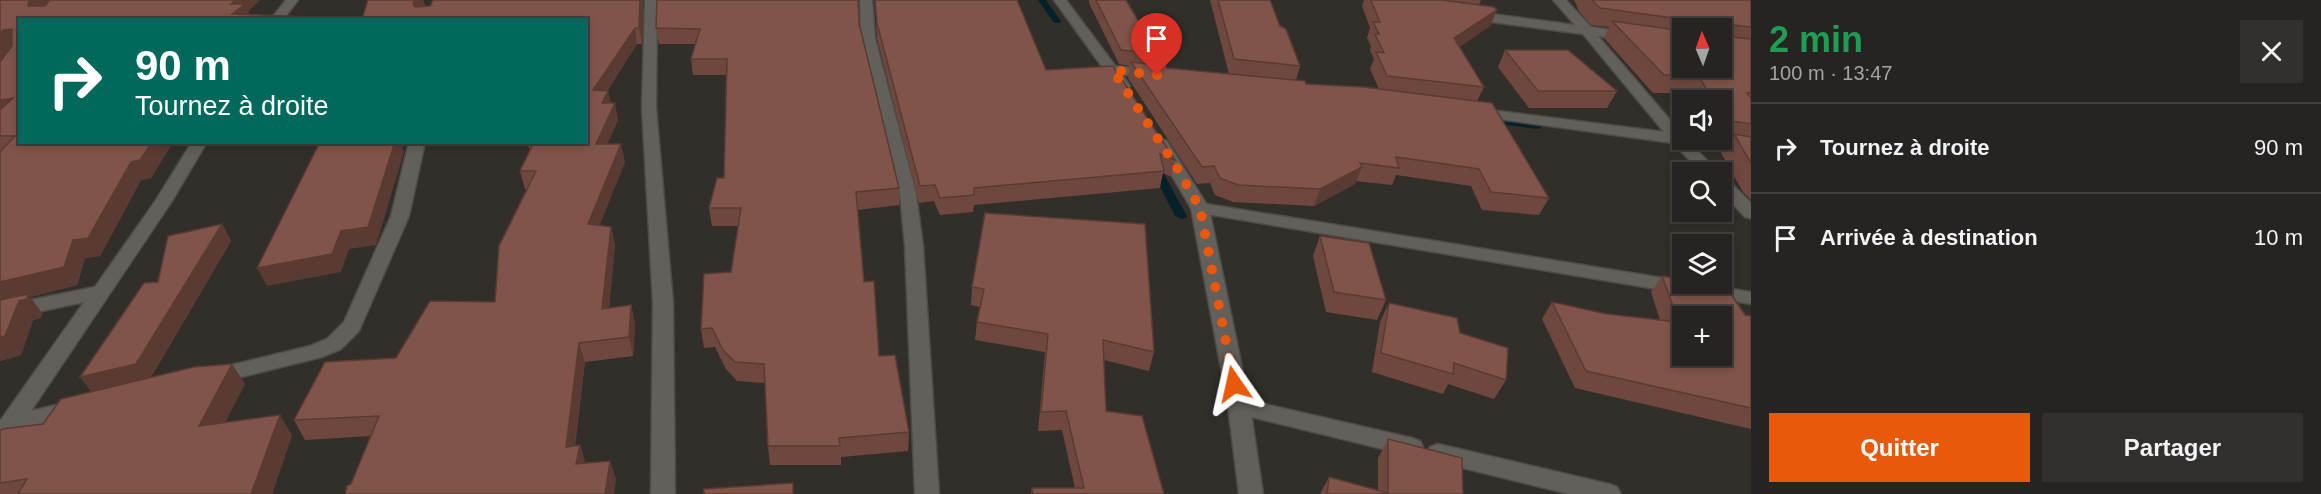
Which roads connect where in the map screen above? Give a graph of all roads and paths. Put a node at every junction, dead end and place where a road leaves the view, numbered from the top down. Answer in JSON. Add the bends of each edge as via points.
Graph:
{"nodes":[{"id":1,"x":292,"y":0,"type":"edge"},
{"id":2,"x":651,"y":0,"type":"edge"},
{"id":3,"x":866,"y":0,"type":"edge"},
{"id":4,"x":1060,"y":0,"type":"edge"},
{"id":5,"x":1559,"y":0,"type":"edge"},
{"id":6,"x":1454,"y":13,"type":"edge"},
{"id":7,"x":278,"y":18,"type":"edge"},
{"id":8,"x":1589,"y":32,"type":"junction"},
{"id":9,"x":1648,"y":39,"type":"edge"},
{"id":10,"x":1113,"y":70,"type":"junction"},
{"id":11,"x":1172,"y":76,"type":"edge"},
{"id":12,"x":1132,"y":99,"type":"edge"},
{"id":13,"x":1465,"y":111,"type":"edge"},
{"id":14,"x":1151,"y":129,"type":"edge"},
{"id":15,"x":1672,"y":136,"type":"edge"},
{"id":16,"x":1672,"y":138,"type":"edge"},
{"id":17,"x":199,"y":144,"type":"edge"},
{"id":18,"x":417,"y":144,"type":"edge"},
{"id":19,"x":1732,"y":148,"type":"edge"},
{"id":20,"x":1687,"y":150,"type":"edge"},
{"id":21,"x":1751,"y":151,"type":"edge"},
{"id":22,"x":1699,"y":162,"type":"edge"},
{"id":23,"x":1732,"y":194,"type":"edge"},
{"id":24,"x":1200,"y":208,"type":"junction"},
{"id":25,"x":1751,"y":213,"type":"edge"},
{"id":26,"x":101,"y":292,"type":"junction"},
{"id":27,"x":1751,"y":298,"type":"edge"},
{"id":28,"x":0,"y":313,"type":"edge"},
{"id":29,"x":191,"y":381,"type":"edge"},
{"id":30,"x":89,"y":405,"type":"edge"},
{"id":31,"x":1239,"y":406,"type":"junction"},
{"id":32,"x":5,"y":431,"type":"edge"},
{"id":33,"x":663,"y":494,"type":"edge"},
{"id":34,"x":927,"y":494,"type":"edge"},
{"id":35,"x":1251,"y":494,"type":"edge"},
{"id":36,"x":1609,"y":494,"type":"edge"}],
"edges":[{"from":1,"to":7,"type":"street"},
{"from":2,"to":33,"type":"street","via":[[649,108],[663,303]]},
{"from":3,"to":34,"type":"street","via":[[868,38],[908,194]]},
{"from":4,"to":10,"type":"street"},
{"from":5,"to":8,"type":"street"},
{"from":6,"to":8,"type":"street"},
{"from":8,"to":9,"type":"street"},
{"from":8,"to":15,"type":"street"},
{"from":10,"to":11,"type":"street"},
{"from":10,"to":12,"type":"street"},
{"from":13,"to":16,"type":"street"},
{"from":14,"to":24,"type":"street"},
{"from":17,"to":26,"type":"street"},
{"from":18,"to":29,"type":"street","via":[[400,216],[352,326],[334,344],[315,352]]},
{"from":19,"to":21,"type":"street"},
{"from":20,"to":22,"type":"street"},
{"from":23,"to":25,"type":"street"},
{"from":24,"to":27,"type":"street"},
{"from":24,"to":31,"type":"street"},
{"from":26,"to":28,"type":"street"},
{"from":26,"to":32,"type":"street"},
{"from":30,"to":32,"type":"street"},
{"from":31,"to":35,"type":"street"},
{"from":31,"to":36,"type":"street"}]}
